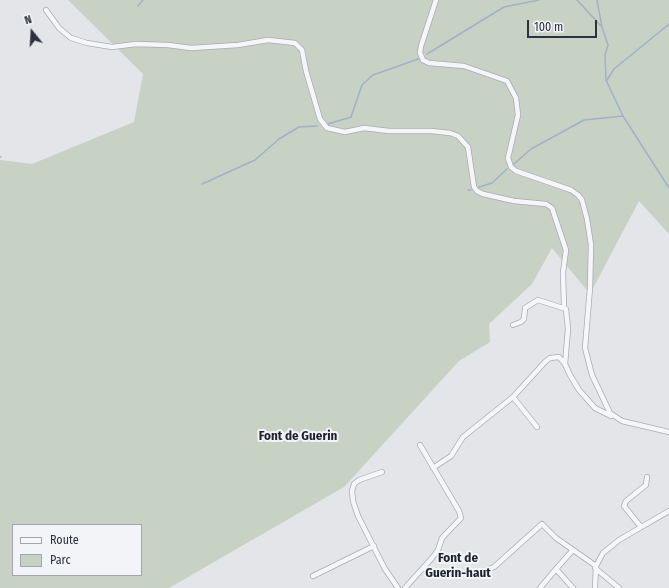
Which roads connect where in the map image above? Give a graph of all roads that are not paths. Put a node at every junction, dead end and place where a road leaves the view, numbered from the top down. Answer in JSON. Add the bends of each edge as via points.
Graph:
{"nodes":[{"id":1,"x":436,"y":0,"type":"edge"},
{"id":2,"x":46,"y":10,"type":"dead end"},
{"id":3,"x":564,"y":307,"type":"junction"},
{"id":4,"x":513,"y":325,"type":"dead end"},
{"id":5,"x":566,"y":364,"type":"junction"},
{"id":6,"x":513,"y":397,"type":"junction"},
{"id":7,"x":612,"y":417,"type":"junction"},
{"id":8,"x":537,"y":427,"type":"dead end"},
{"id":9,"x":669,"y":432,"type":"edge"},
{"id":10,"x":420,"y":445,"type":"dead end"},
{"id":11,"x":433,"y":468,"type":"junction"},
{"id":12,"x":382,"y":472,"type":"dead end"},
{"id":13,"x":647,"y":477,"type":"dead end"},
{"id":14,"x":669,"y":511,"type":"edge"},
{"id":15,"x":641,"y":527,"type":"junction"},
{"id":16,"x":374,"y":546,"type":"junction"},
{"id":17,"x":572,"y":551,"type":"junction"},
{"id":18,"x":596,"y":567,"type":"junction"},
{"id":19,"x":556,"y":569,"type":"junction"},
{"id":20,"x":480,"y":573,"type":"dead end"},
{"id":21,"x":313,"y":576,"type":"dead end"},
{"id":22,"x":398,"y":588,"type":"edge"},
{"id":23,"x":405,"y":588,"type":"edge"},
{"id":24,"x":540,"y":588,"type":"edge"},
{"id":25,"x":573,"y":588,"type":"edge"},
{"id":26,"x":595,"y":588,"type":"edge"},
{"id":27,"x":619,"y":588,"type":"edge"}],
"edges":[{"from":1,"to":7,"type":"street","via":[[421,46],[423,60],[429,63],[464,66],[507,81],[516,98],[518,115],[508,158],[511,167],[571,190],[582,200],[591,245],[586,352],[592,375]]},
{"from":2,"to":3,"type":"street","via":[[59,28],[71,38],[112,48],[136,44],[191,48],[238,45],[262,40],[294,43],[302,50],[320,119],[327,128],[345,132],[364,128],[431,131],[458,136],[468,147],[474,187],[477,191],[514,201],[546,204],[552,208],[566,250],[563,273]]},
{"from":3,"to":4,"type":"street","via":[[538,300],[525,308],[524,319],[521,322]]},
{"from":3,"to":5,"type":"street","via":[[568,314]]},
{"from":5,"to":6,"type":"street","via":[[561,358],[550,358]]},
{"from":5,"to":7,"type":"street","via":[[579,390],[597,410]]},
{"from":6,"to":8,"type":"street"},
{"from":6,"to":11,"type":"street","via":[[463,437],[451,456]]},
{"from":7,"to":9,"type":"street"},
{"from":10,"to":11,"type":"street"},
{"from":11,"to":23,"type":"street","via":[[461,518],[442,538],[438,550]]},
{"from":12,"to":16,"type":"street","via":[[359,480],[352,488],[356,511]]},
{"from":13,"to":15,"type":"street","via":[[646,485],[626,501],[624,506]]},
{"from":14,"to":15,"type":"street"},
{"from":15,"to":18,"type":"street","via":[[605,551]]},
{"from":16,"to":21,"type":"street"},
{"from":16,"to":22,"type":"street"},
{"from":17,"to":18,"type":"street"},
{"from":17,"to":19,"type":"street"},
{"from":17,"to":20,"type":"street","via":[[542,524],[494,567]]},
{"from":18,"to":26,"type":"street"},
{"from":18,"to":27,"type":"street"},
{"from":19,"to":24,"type":"street"},
{"from":19,"to":25,"type":"street"}]}
